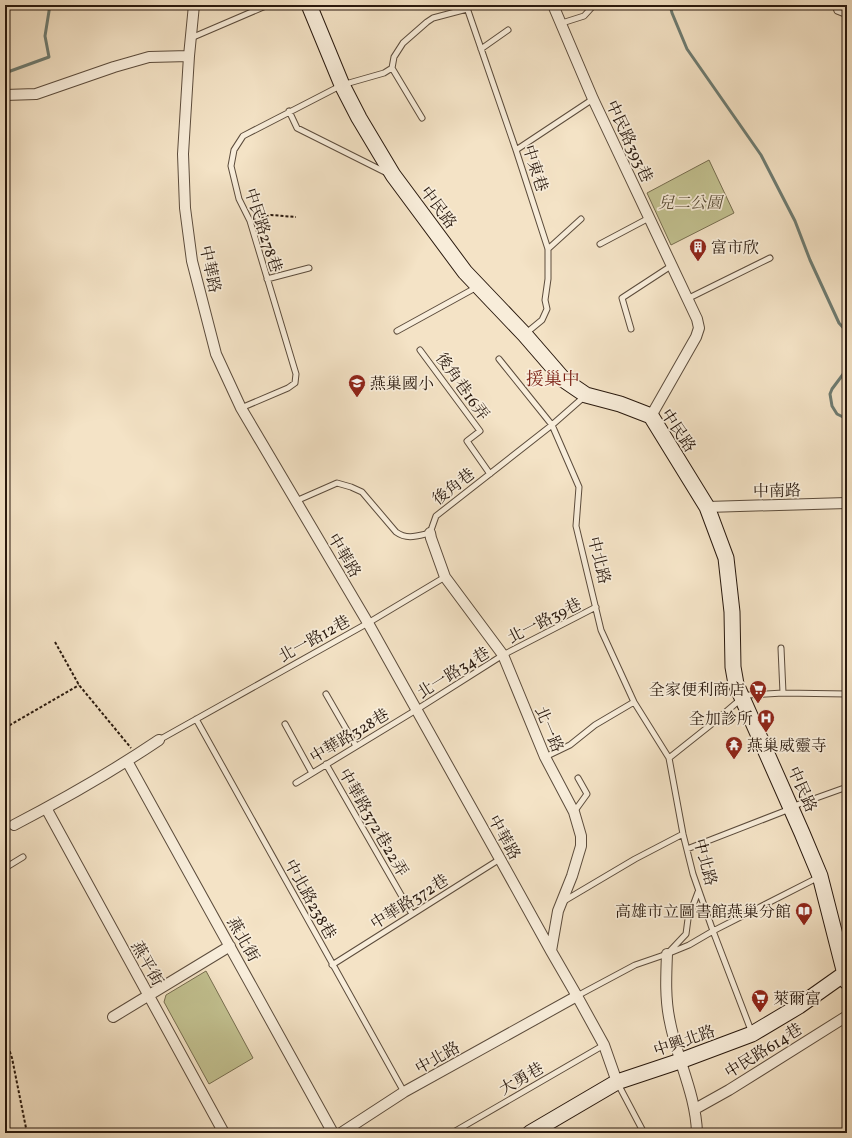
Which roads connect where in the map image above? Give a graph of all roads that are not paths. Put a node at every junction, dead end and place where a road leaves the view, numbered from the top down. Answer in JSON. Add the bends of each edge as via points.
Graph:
{"nodes":[{"id":1,"x":194,"y":5,"type":"edge"},
{"id":2,"x":268,"y":5,"type":"edge"},
{"id":3,"x":309,"y":5,"type":"edge"},
{"id":4,"x":554,"y":5,"type":"edge"},
{"id":5,"x":594,"y":5,"type":"edge"},
{"id":6,"x":835,"y":5,"type":"edge"},
{"id":7,"x":467,"y":7,"type":"edge"},
{"id":8,"x":847,"y":14,"type":"edge"},
{"id":9,"x":562,"y":23,"type":"junction"},
{"id":10,"x":508,"y":30,"type":"dead end"},
{"id":11,"x":192,"y":38,"type":"junction"},
{"id":12,"x":481,"y":49,"type":"junction"},
{"id":13,"x":189,"y":56,"type":"junction"},
{"id":14,"x":392,"y":68,"type":"junction"},
{"id":15,"x":342,"y":85,"type":"junction"},
{"id":16,"x":5,"y":94,"type":"edge"},
{"id":17,"x":593,"y":99,"type":"junction"},
{"id":18,"x":289,"y":111,"type":"junction"},
{"id":19,"x":422,"y":118,"type":"dead end"},
{"id":20,"x":516,"y":150,"type":"junction"},
{"id":21,"x":393,"y":175,"type":"junction"},
{"id":22,"x":649,"y":218,"type":"junction"},
{"id":23,"x":581,"y":219,"type":"dead end"},
{"id":24,"x":600,"y":244,"type":"dead end"},
{"id":25,"x":548,"y":249,"type":"junction"},
{"id":26,"x":770,"y":258,"type":"dead end"},
{"id":27,"x":671,"y":266,"type":"junction"},
{"id":28,"x":309,"y":268,"type":"dead end"},
{"id":29,"x":267,"y":279,"type":"junction"},
{"id":30,"x":478,"y":286,"type":"junction"},
{"id":31,"x":687,"y":299,"type":"junction"},
{"id":32,"x":631,"y":329,"type":"dead end"},
{"id":33,"x":397,"y":331,"type":"dead end"},
{"id":34,"x":525,"y":335,"type":"junction"},
{"id":35,"x":420,"y":350,"type":"dead end"},
{"id":36,"x":499,"y":359,"type":"dead end"},
{"id":37,"x":586,"y":395,"type":"junction"},
{"id":38,"x":241,"y":408,"type":"junction"},
{"id":39,"x":651,"y":416,"type":"junction"},
{"id":40,"x":552,"y":425,"type":"junction"},
{"id":41,"x":490,"y":474,"type":"junction"},
{"id":42,"x":296,"y":501,"type":"junction"},
{"id":43,"x":847,"y":504,"type":"edge"},
{"id":44,"x":707,"y":507,"type":"junction"},
{"id":45,"x":430,"y":533,"type":"junction"},
{"id":46,"x":444,"y":577,"type":"junction"},
{"id":47,"x":596,"y":607,"type":"junction"},
{"id":48,"x":368,"y":623,"type":"junction"},
{"id":49,"x":781,"y":648,"type":"dead end"},
{"id":50,"x":503,"y":655,"type":"junction"},
{"id":51,"x":783,"y":693,"type":"junction"},
{"id":52,"x":326,"y":694,"type":"dead end"},
{"id":53,"x":847,"y":694,"type":"edge"},
{"id":54,"x":742,"y":698,"type":"junction"},
{"id":55,"x":634,"y":702,"type":"junction"},
{"id":56,"x":416,"y":710,"type":"junction"},
{"id":57,"x":196,"y":719,"type":"junction"},
{"id":58,"x":285,"y":724,"type":"dead end"},
{"id":59,"x":159,"y":740,"type":"joint"},
{"id":60,"x":356,"y":746,"type":"junction"},
{"id":61,"x":545,"y":757,"type":"junction"},
{"id":62,"x":669,"y":758,"type":"junction"},
{"id":63,"x":127,"y":761,"type":"junction"},
{"id":64,"x":326,"y":764,"type":"junction"},
{"id":65,"x":312,"y":773,"type":"junction"},
{"id":66,"x":578,"y":778,"type":"dead end"},
{"id":67,"x":296,"y":783,"type":"dead end"},
{"id":68,"x":847,"y":787,"type":"edge"},
{"id":69,"x":46,"y":808,"type":"junction"},
{"id":70,"x":791,"y":808,"type":"junction"},
{"id":71,"x":574,"y":812,"type":"junction"},
{"id":72,"x":14,"y":825,"type":"dead end"},
{"id":73,"x":684,"y":834,"type":"junction"},
{"id":74,"x":687,"y":849,"type":"junction"},
{"id":75,"x":23,"y":857,"type":"dead end"},
{"id":76,"x":500,"y":859,"type":"junction"},
{"id":77,"x":5,"y":868,"type":"edge"},
{"id":78,"x":820,"y":876,"type":"junction"},
{"id":79,"x":698,"y":892,"type":"junction"},
{"id":80,"x":561,"y":902,"type":"junction"},
{"id":81,"x":412,"y":914,"type":"junction"},
{"id":82,"x":713,"y":931,"type":"junction"},
{"id":83,"x":230,"y":946,"type":"junction"},
{"id":84,"x":551,"y":951,"type":"junction"},
{"id":85,"x":667,"y":954,"type":"junction"},
{"id":86,"x":332,"y":965,"type":"junction"},
{"id":87,"x":846,"y":975,"type":"edge"},
{"id":88,"x":149,"y":996,"type":"junction"},
{"id":89,"x":577,"y":996,"type":"junction"},
{"id":90,"x":847,"y":1016,"type":"edge"},
{"id":91,"x":113,"y":1017,"type":"dead end"},
{"id":92,"x":752,"y":1034,"type":"junction"},
{"id":93,"x":604,"y":1046,"type":"junction"},
{"id":94,"x":680,"y":1061,"type":"junction"},
{"id":95,"x":617,"y":1082,"type":"junction"},
{"id":96,"x":404,"y":1092,"type":"junction"},
{"id":97,"x":695,"y":1109,"type":"junction"},
{"id":98,"x":535,"y":1132,"type":"edge"},
{"id":99,"x":224,"y":1133,"type":"edge"},
{"id":100,"x":333,"y":1133,"type":"edge"},
{"id":101,"x":340,"y":1133,"type":"edge"},
{"id":102,"x":452,"y":1133,"type":"edge"},
{"id":103,"x":644,"y":1133,"type":"edge"},
{"id":104,"x":697,"y":1133,"type":"edge"}],
"edges":[{"from":1,"to":11,"type":"street","name":"中華路"},
{"from":2,"to":11,"type":"lane"},
{"from":3,"to":15,"type":"street","name":"中民路"},
{"from":4,"to":9,"type":"street","name":"中民路393巷"},
{"from":5,"to":9,"type":"lane","via":[[584,16]]},
{"from":6,"to":8,"type":"lane","via":[[837,11]]},
{"from":7,"to":12,"type":"lane","name":"中東巷"},
{"from":7,"to":14,"type":"lane","via":[[427,22],[404,43],[394,57]]},
{"from":9,"to":17,"type":"street","name":"中民路393巷"},
{"from":10,"to":12,"type":"lane"},
{"from":11,"to":13,"type":"street","name":"中華路"},
{"from":12,"to":20,"type":"lane","name":"中東巷"},
{"from":13,"to":16,"type":"street","via":[[149,57],[36,94]]},
{"from":13,"to":38,"type":"street","name":"中華路","via":[[183,154],[185,208],[192,261],[216,354]]},
{"from":14,"to":15,"type":"lane","name":"中民路278巷","via":[[384,73]]},
{"from":14,"to":19,"type":"lane"},
{"from":15,"to":18,"type":"lane","name":"中民路278巷"},
{"from":15,"to":21,"type":"street","name":"中民路"},
{"from":17,"to":20,"type":"lane"},
{"from":17,"to":22,"type":"street","name":"中民路393巷"},
{"from":18,"to":21,"type":"lane","via":[[297,128]]},
{"from":18,"to":29,"type":"lane","name":"中民路278巷","via":[[243,136],[234,150],[231,166],[239,200],[250,221]]},
{"from":20,"to":25,"type":"lane","name":"中東巷"},
{"from":21,"to":30,"type":"street","name":"中民路"},
{"from":22,"to":24,"type":"lane"},
{"from":22,"to":27,"type":"street","name":"中民路393巷"},
{"from":23,"to":25,"type":"lane"},
{"from":25,"to":34,"type":"lane","name":"中東巷","via":[[545,300],[547,309],[542,320]]},
{"from":26,"to":31,"type":"lane"},
{"from":27,"to":31,"type":"street","name":"中民路393巷"},
{"from":27,"to":32,"type":"lane","via":[[622,298]]},
{"from":28,"to":29,"type":"lane"},
{"from":29,"to":38,"type":"lane","name":"中民路278巷","via":[[296,374],[295,383]]},
{"from":30,"to":33,"type":"lane"},
{"from":30,"to":34,"type":"street","name":"中民路"},
{"from":31,"to":39,"type":"street","name":"中民路393巷","via":[[699,328]]},
{"from":34,"to":37,"type":"street","name":"中民路","via":[[564,380]]},
{"from":35,"to":41,"type":"lane","name":"後角巷16弄","via":[[480,431],[467,441]]},
{"from":36,"to":40,"type":"lane","name":"中北路"},
{"from":37,"to":39,"type":"street","name":"中民路"},
{"from":37,"to":40,"type":"lane","name":"後角巷"},
{"from":38,"to":42,"type":"street","name":"中華路"},
{"from":39,"to":44,"type":"street","name":"中民路"},
{"from":40,"to":41,"type":"lane","name":"後角巷"},
{"from":40,"to":47,"type":"lane","name":"中北路","via":[[579,487],[576,526]]},
{"from":41,"to":45,"type":"lane","name":"後角巷","via":[[436,516]]},
{"from":42,"to":45,"type":"lane","via":[[337,483],[362,492],[402,536]]},
{"from":42,"to":48,"type":"street","name":"中華路"},
{"from":43,"to":44,"type":"street","name":"中南路"},
{"from":44,"to":54,"type":"street","name":"中民路","via":[[726,558],[732,612],[733,668]]},
{"from":45,"to":46,"type":"street","name":"北一路"},
{"from":46,"to":48,"type":"lane","name":"北一路12巷"},
{"from":46,"to":50,"type":"street","name":"北一路"},
{"from":47,"to":50,"type":"lane","name":"北一路39巷"},
{"from":47,"to":55,"type":"lane","name":"中北路","via":[[601,630]]},
{"from":48,"to":56,"type":"street","name":"中華路"},
{"from":48,"to":57,"type":"lane","name":"北一路12巷"},
{"from":49,"to":51,"type":"lane"},
{"from":50,"to":56,"type":"lane","name":"北一路34巷"},
{"from":50,"to":61,"type":"street","name":"北一路"},
{"from":51,"to":53,"type":"lane"},
{"from":51,"to":54,"type":"lane","via":[[749,694]]},
{"from":52,"to":60,"type":"lane"},
{"from":54,"to":62,"type":"lane"},
{"from":54,"to":70,"type":"street","name":"中民路"},
{"from":55,"to":61,"type":"lane","via":[[595,725],[570,745]]},
{"from":55,"to":62,"type":"lane","name":"中北路"},
{"from":56,"to":60,"type":"lane","name":"中華路328巷"},
{"from":56,"to":76,"type":"street","name":"中華路"},
{"from":57,"to":59,"type":"lane","name":"北一路12巷"},
{"from":57,"to":86,"type":"lane","name":"中北路238巷"},
{"from":58,"to":65,"type":"lane"},
{"from":59,"to":63,"type":"street"},
{"from":60,"to":64,"type":"lane","name":"中華路328巷"},
{"from":61,"to":71,"type":"street","name":"北一路"},
{"from":62,"to":73,"type":"lane","name":"中北路"},
{"from":63,"to":69,"type":"street"},
{"from":63,"to":83,"type":"street","name":"燕北街"},
{"from":64,"to":65,"type":"lane","name":"中華路328巷"},
{"from":64,"to":81,"type":"lane","name":"中華路372巷22弄"},
{"from":65,"to":67,"type":"lane","name":"中華路328巷"},
{"from":66,"to":71,"type":"lane","via":[[587,794]]},
{"from":68,"to":70,"type":"lane"},
{"from":69,"to":72,"type":"street"},
{"from":69,"to":88,"type":"street","name":"燕平街"},
{"from":70,"to":74,"type":"lane"},
{"from":70,"to":78,"type":"street","name":"中民路"},
{"from":71,"to":80,"type":"street","name":"北一路","via":[[581,836],[581,846]]},
{"from":73,"to":74,"type":"lane","name":"中北路"},
{"from":73,"to":80,"type":"lane"},
{"from":74,"to":79,"type":"lane","name":"中北路"},
{"from":75,"to":77,"type":"lane"},
{"from":76,"to":81,"type":"lane","name":"中華路372巷"},
{"from":76,"to":84,"type":"street","name":"中華路"},
{"from":78,"to":82,"type":"lane"},
{"from":78,"to":87,"type":"street","name":"中民路"},
{"from":79,"to":82,"type":"lane","name":"中北路"},
{"from":79,"to":85,"type":"lane","via":[[688,919],[686,934]]},
{"from":80,"to":84,"type":"street","name":"北一路"},
{"from":81,"to":86,"type":"lane","name":"中華路372巷"},
{"from":82,"to":85,"type":"lane","name":"中北路"},
{"from":82,"to":92,"type":"lane"},
{"from":83,"to":88,"type":"street"},
{"from":83,"to":100,"type":"street","name":"燕北街"},
{"from":84,"to":89,"type":"street","name":"中華路"},
{"from":85,"to":89,"type":"lane","name":"中北路","via":[[635,965]]},
{"from":85,"to":94,"type":"street","via":[[666,1002]]},
{"from":86,"to":96,"type":"lane","name":"中北路238巷"},
{"from":87,"to":92,"type":"street","name":"中興北路"},
{"from":88,"to":91,"type":"street"},
{"from":88,"to":99,"type":"street","name":"燕平街"},
{"from":89,"to":93,"type":"street","name":"中華路"},
{"from":89,"to":96,"type":"street","name":"中北路"},
{"from":90,"to":97,"type":"street","name":"中民路614巷"},
{"from":92,"to":94,"type":"street","name":"中興北路"},
{"from":93,"to":95,"type":"street","name":"中華路"},
{"from":93,"to":102,"type":"lane","name":"大勇巷"},
{"from":94,"to":95,"type":"street","name":"中興北路"},
{"from":94,"to":97,"type":"street"},
{"from":95,"to":98,"type":"street","name":"中興北路"},
{"from":95,"to":103,"type":"lane"},
{"from":96,"to":101,"type":"street","name":"中北路"},
{"from":97,"to":104,"type":"street"}]}
